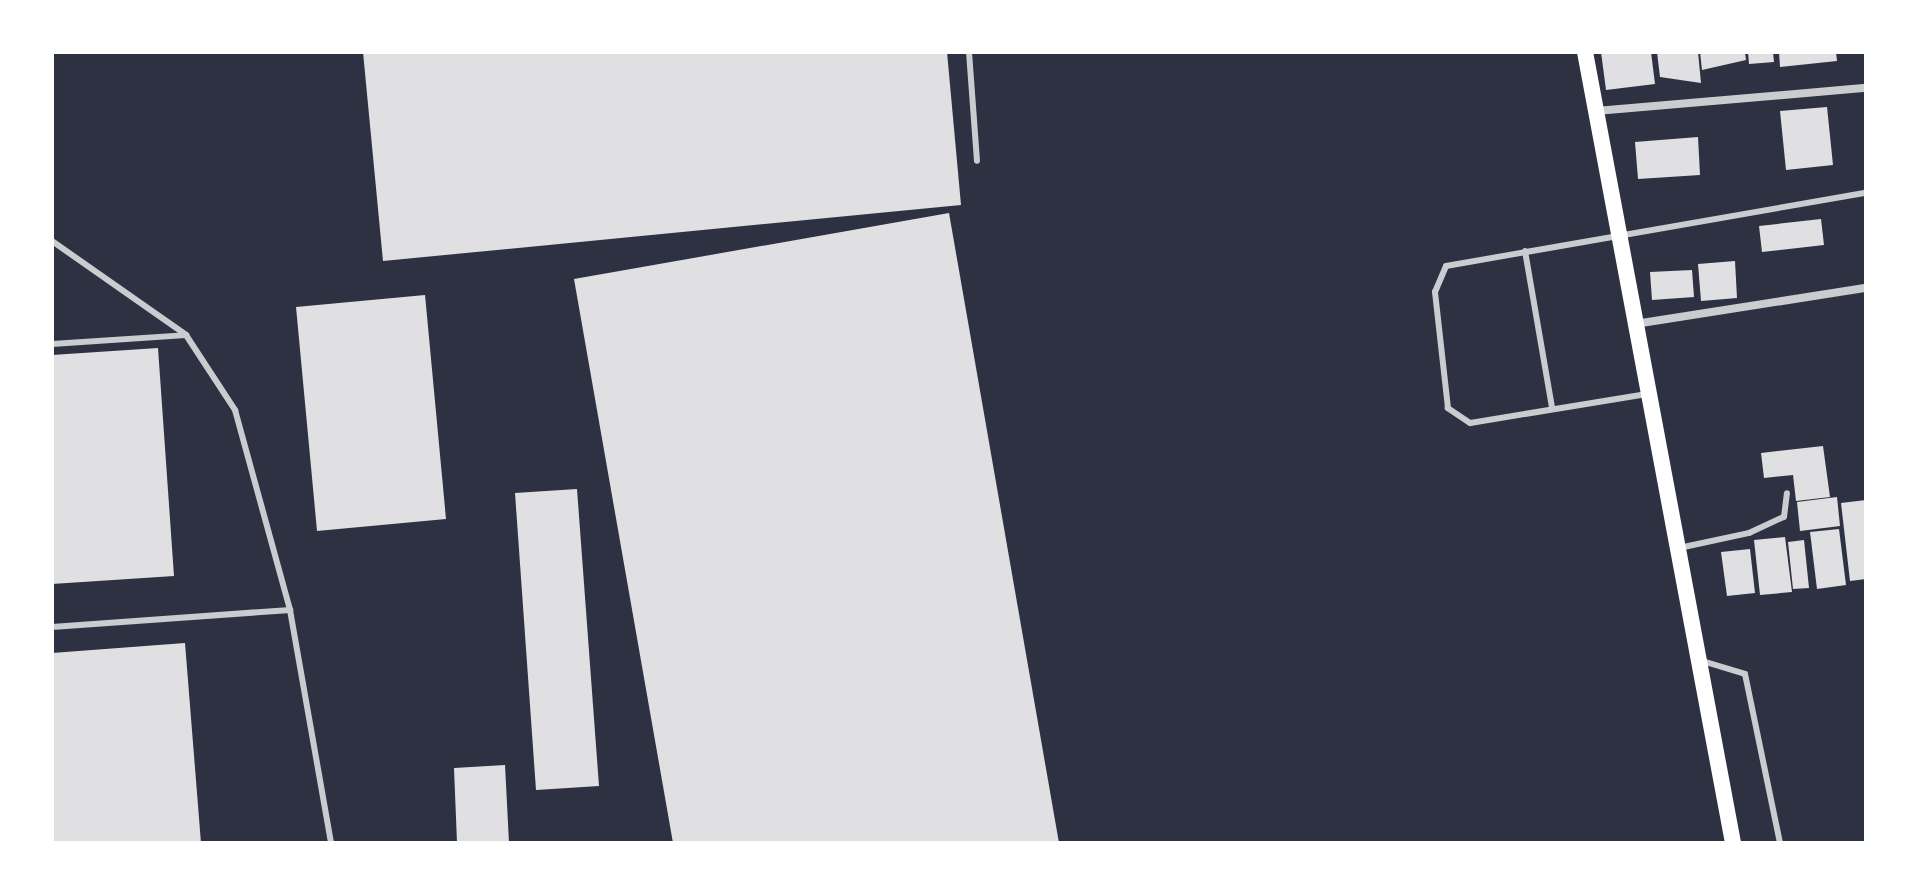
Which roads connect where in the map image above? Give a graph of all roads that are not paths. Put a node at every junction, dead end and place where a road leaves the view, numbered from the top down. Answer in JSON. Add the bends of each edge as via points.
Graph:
{"nodes":[{"id":1,"x":969,"y":52,"type":"edge"},
{"id":2,"x":1585,"y":52,"type":"edge"},
{"id":3,"x":1866,"y":88,"type":"edge"},
{"id":4,"x":1595,"y":111,"type":"junction"},
{"id":5,"x":977,"y":161,"type":"dead end"},
{"id":6,"x":1866,"y":193,"type":"edge"},
{"id":7,"x":1618,"y":233,"type":"junction"},
{"id":8,"x":52,"y":241,"type":"edge"},
{"id":9,"x":1525,"y":251,"type":"junction"},
{"id":10,"x":1866,"y":288,"type":"edge"},
{"id":11,"x":1634,"y":324,"type":"junction"},
{"id":12,"x":186,"y":335,"type":"junction"},
{"id":13,"x":52,"y":344,"type":"edge"},
{"id":14,"x":1647,"y":394,"type":"junction"},
{"id":15,"x":1552,"y":408,"type":"junction"},
{"id":16,"x":1787,"y":493,"type":"dead end"},
{"id":17,"x":1675,"y":548,"type":"junction"},
{"id":18,"x":290,"y":610,"type":"junction"},
{"id":19,"x":52,"y":627,"type":"edge"},
{"id":20,"x":1696,"y":660,"type":"junction"},
{"id":21,"x":331,"y":843,"type":"edge"},
{"id":22,"x":1733,"y":843,"type":"edge"},
{"id":23,"x":1780,"y":843,"type":"edge"}],
"edges":[{"from":1,"to":5,"type":"lane"},
{"from":2,"to":4,"type":"main road"},
{"from":3,"to":4,"type":"street"},
{"from":4,"to":7,"type":"main road"},
{"from":6,"to":7,"type":"lane"},
{"from":7,"to":9,"type":"lane"},
{"from":7,"to":11,"type":"main road"},
{"from":8,"to":12,"type":"lane"},
{"from":9,"to":15,"type":"lane"},
{"from":9,"to":15,"type":"lane","via":[[1446,266],[1435,292],[1448,408],[1470,423]]},
{"from":10,"to":11,"type":"street"},
{"from":11,"to":14,"type":"main road"},
{"from":12,"to":13,"type":"lane"},
{"from":12,"to":18,"type":"lane","via":[[235,410]]},
{"from":14,"to":15,"type":"lane"},
{"from":14,"to":17,"type":"main road"},
{"from":16,"to":17,"type":"lane","via":[[1784,517],[1749,533]]},
{"from":17,"to":20,"type":"main road"},
{"from":18,"to":19,"type":"lane"},
{"from":18,"to":21,"type":"lane"},
{"from":20,"to":22,"type":"main road"},
{"from":20,"to":23,"type":"lane","via":[[1722,662],[1745,674]]}]}
